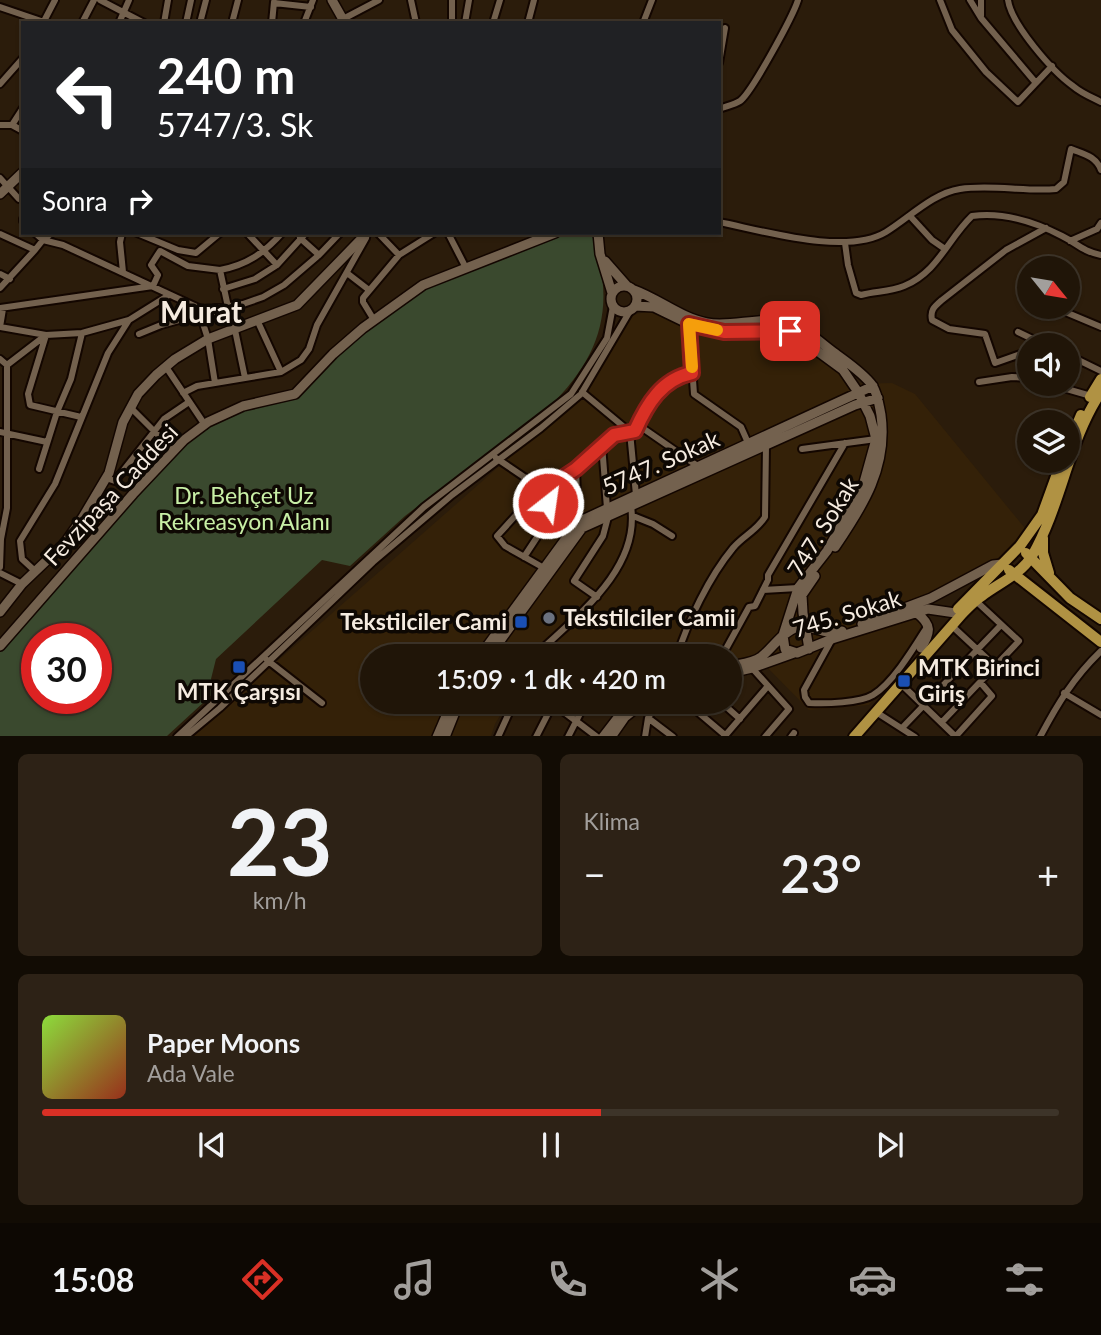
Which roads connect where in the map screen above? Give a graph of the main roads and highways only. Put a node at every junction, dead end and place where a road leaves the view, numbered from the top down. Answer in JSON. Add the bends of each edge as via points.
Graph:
{"nodes":[{"id":1,"x":332,"y":0,"type":"edge"},
{"id":2,"x":342,"y":21,"type":"edge"},
{"id":3,"x":21,"y":174,"type":"edge"},
{"id":4,"x":0,"y":194,"type":"edge"},
{"id":5,"x":366,"y":235,"type":"edge"},
{"id":6,"x":550,"y":235,"type":"edge"},
{"id":7,"x":588,"y":235,"type":"edge"},
{"id":8,"x":598,"y":235,"type":"edge"},
{"id":9,"x":600,"y":249,"type":"junction"},
{"id":10,"x":631,"y":288,"type":"junction"},
{"id":11,"x":612,"y":293,"type":"junction"},
{"id":12,"x":632,"y":309,"type":"junction"},
{"id":13,"x":1101,"y":379,"type":"edge"},
{"id":14,"x":873,"y":386,"type":"junction"},
{"id":15,"x":858,"y":392,"type":"junction"},
{"id":16,"x":1096,"y":394,"type":"edge"},
{"id":17,"x":878,"y":398,"type":"junction"},
{"id":18,"x":863,"y":403,"type":"junction"},
{"id":19,"x":1080,"y":424,"type":"edge"},
{"id":20,"x":1057,"y":473,"type":"edge"},
{"id":21,"x":607,"y":513,"type":"junction"},
{"id":22,"x":1044,"y":528,"type":"junction"},
{"id":23,"x":1020,"y":545,"type":"junction"},
{"id":24,"x":1031,"y":558,"type":"junction"},
{"id":25,"x":1002,"y":564,"type":"junction"},
{"id":26,"x":1014,"y":575,"type":"junction"},
{"id":27,"x":1053,"y":581,"type":"junction"},
{"id":28,"x":1035,"y":591,"type":"junction"},
{"id":29,"x":979,"y":598,"type":"junction"},
{"id":30,"x":2,"y":606,"type":"edge"},
{"id":31,"x":916,"y":613,"type":"junction"},
{"id":32,"x":958,"y":613,"type":"junction"},
{"id":33,"x":1101,"y":619,"type":"edge"},
{"id":34,"x":805,"y":626,"type":"junction"},
{"id":35,"x":783,"y":635,"type":"junction"},
{"id":36,"x":1101,"y":642,"type":"edge"},
{"id":37,"x":489,"y":644,"type":"edge"},
{"id":38,"x":498,"y":644,"type":"edge"},
{"id":39,"x":0,"y":646,"type":"edge"},
{"id":40,"x":921,"y":648,"type":"junction"},
{"id":41,"x":809,"y":649,"type":"junction"},
{"id":42,"x":794,"y":653,"type":"junction"},
{"id":43,"x":742,"y":663,"type":"edge"},
{"id":44,"x":742,"y":670,"type":"edge"},
{"id":45,"x":447,"y":714,"type":"edge"},
{"id":46,"x":454,"y":714,"type":"edge"},
{"id":47,"x":621,"y":714,"type":"edge"},
{"id":48,"x":629,"y":714,"type":"edge"},
{"id":49,"x":437,"y":736,"type":"edge"},
{"id":50,"x":445,"y":736,"type":"edge"},
{"id":51,"x":604,"y":736,"type":"edge"},
{"id":52,"x":612,"y":736,"type":"edge"},
{"id":53,"x":846,"y":736,"type":"edge"},
{"id":54,"x":855,"y":736,"type":"edge"}],
"edges":[{"from":1,"to":2,"type":"main road"},
{"from":3,"to":4,"type":"main road"},
{"from":5,"to":30,"type":"main road","via":[[297,305],[208,340],[166,367],[138,394],[123,422],[106,478],[65,543]]},
{"from":6,"to":39,"type":"main road","name":"Fevzipaşa Caddesi","via":[[424,285],[333,354],[295,394],[243,406],[205,425],[133,494]]},
{"from":7,"to":9,"type":"main road"},
{"from":8,"to":9,"type":"main road"},
{"from":9,"to":10,"type":"main road","via":[[615,275]]},
{"from":9,"to":11,"type":"main road"},
{"from":10,"to":11,"type":"main road","via":[[618,287]]},
{"from":10,"to":12,"type":"main road","via":[[637,298]]},
{"from":10,"to":14,"type":"main road","via":[[709,324],[764,320],[791,324]]},
{"from":11,"to":12,"type":"main road","via":[[613,306],[622,312]]},
{"from":12,"to":15,"type":"main road","via":[[654,307],[689,324],[724,332],[790,331],[843,370]]},
{"from":13,"to":16,"type":"main road"},
{"from":14,"to":15,"type":"main road","name":"5747. Sokak"},
{"from":14,"to":17,"type":"main road","name":"747. Sokak"},
{"from":15,"to":18,"type":"main road"},
{"from":15,"to":21,"type":"main road","name":"5747. Sokak","via":[[636,495]]},
{"from":16,"to":19,"type":"main road"},
{"from":16,"to":22,"type":"main road"},
{"from":17,"to":18,"type":"main road","name":"5747. Sokak"},
{"from":17,"to":34,"type":"main road","name":"747. Sokak","via":[[883,444],[874,482],[802,595]]},
{"from":18,"to":21,"type":"main road","name":"5747. Sokak","via":[[632,511]]},
{"from":18,"to":35,"type":"main road","name":"747. Sokak","via":[[876,439],[863,486],[827,551],[798,588]]},
{"from":20,"to":23,"type":"main road","via":[[1042,515]]},
{"from":21,"to":37,"type":"main road","name":"5747. Sokak","via":[[578,522]]},
{"from":21,"to":38,"type":"main road","name":"5747. Sokak","via":[[582,528]]},
{"from":22,"to":24,"type":"main road"},
{"from":22,"to":27,"type":"main road","via":[[1043,553]]},
{"from":23,"to":24,"type":"main road"},
{"from":23,"to":25,"type":"main road"},
{"from":24,"to":26,"type":"main road"},
{"from":24,"to":27,"type":"main road"},
{"from":25,"to":26,"type":"main road"},
{"from":25,"to":32,"type":"main road"},
{"from":25,"to":34,"type":"main road","name":"745. Sokak","via":[[931,598],[834,633]]},
{"from":26,"to":28,"type":"main road"},
{"from":26,"to":29,"type":"main road"},
{"from":27,"to":33,"type":"main road"},
{"from":28,"to":29,"type":"main road","via":[[1014,587]]},
{"from":28,"to":36,"type":"main road"},
{"from":29,"to":32,"type":"main road"},
{"from":31,"to":32,"type":"main road","name":"745. Sokak","via":[[928,609]]},
{"from":31,"to":40,"type":"main road","via":[[928,625],[929,636]]},
{"from":31,"to":41,"type":"main road","name":"745. Sokak"},
{"from":32,"to":40,"type":"main road"},
{"from":32,"to":54,"type":"main road"},
{"from":34,"to":35,"type":"main road","name":"745. Sokak"},
{"from":34,"to":41,"type":"main road","name":"747. Sokak"},
{"from":35,"to":42,"type":"main road","name":"745. Sokak","via":[[785,649]]},
{"from":35,"to":43,"type":"main road","via":[[760,659]]},
{"from":40,"to":53,"type":"main road"},
{"from":41,"to":42,"type":"main road","name":"745. Sokak"},
{"from":42,"to":44,"type":"main road"},
{"from":45,"to":49,"type":"main road"},
{"from":46,"to":50,"type":"main road"},
{"from":47,"to":51,"type":"main road"},
{"from":48,"to":52,"type":"main road"}]}
